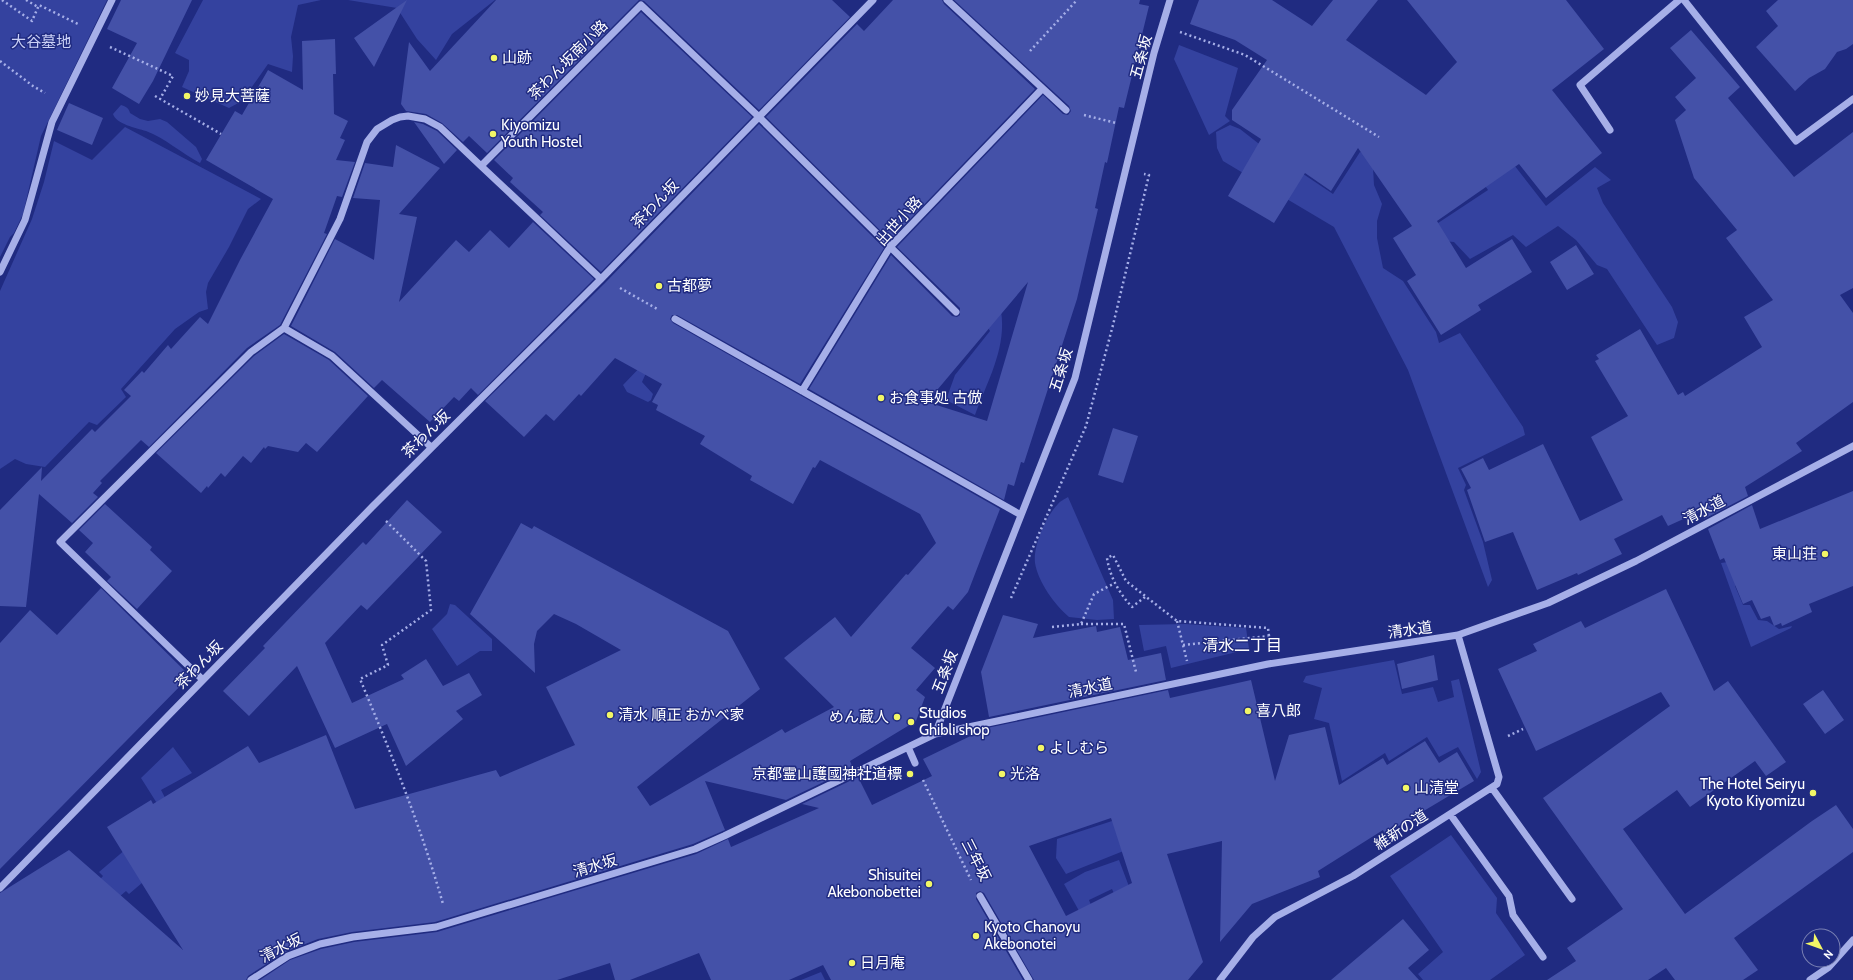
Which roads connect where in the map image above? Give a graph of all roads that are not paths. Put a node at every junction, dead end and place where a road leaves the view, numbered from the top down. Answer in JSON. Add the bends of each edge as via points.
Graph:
{"nodes":[{"id":1,"x":112,"y":0,"type":"edge"},
{"id":2,"x":873,"y":0,"type":"edge"},
{"id":3,"x":947,"y":0,"type":"edge"},
{"id":4,"x":1170,"y":0,"type":"edge"},
{"id":5,"x":1679,"y":0,"type":"edge"},
{"id":6,"x":1684,"y":0,"type":"edge"},
{"id":7,"x":1042,"y":89,"type":"junction"},
{"id":8,"x":1853,"y":99,"type":"edge"},
{"id":9,"x":1066,"y":110,"type":"road end"},
{"id":10,"x":758,"y":116,"type":"junction"},
{"id":11,"x":1610,"y":130,"type":"dead end"},
{"id":12,"x":481,"y":166,"type":"junction"},
{"id":13,"x":890,"y":247,"type":"junction"},
{"id":14,"x":0,"y":272,"type":"edge"},
{"id":15,"x":601,"y":279,"type":"junction"},
{"id":16,"x":956,"y":312,"type":"dead end"},
{"id":17,"x":675,"y":319,"type":"road end"},
{"id":18,"x":284,"y":328,"type":"junction"},
{"id":19,"x":802,"y":391,"type":"junction"},
{"id":20,"x":1853,"y":446,"type":"edge"},
{"id":21,"x":431,"y":447,"type":"junction"},
{"id":22,"x":1021,"y":515,"type":"junction"},
{"id":23,"x":1458,"y":635,"type":"junction"},
{"id":24,"x":203,"y":680,"type":"junction"},
{"id":25,"x":935,"y":734,"type":"junction"},
{"id":26,"x":908,"y":747,"type":"junction"},
{"id":27,"x":915,"y":763,"type":"road end"},
{"id":28,"x":1492,"y":788,"type":"junction"},
{"id":29,"x":1450,"y":814,"type":"junction"},
{"id":30,"x":0,"y":888,"type":"edge"},
{"id":31,"x":980,"y":896,"type":"road end"},
{"id":32,"x":1572,"y":899,"type":"dead end"},
{"id":33,"x":1853,"y":940,"type":"edge"},
{"id":34,"x":1544,"y":957,"type":"dead end"},
{"id":35,"x":251,"y":980,"type":"edge"},
{"id":36,"x":1029,"y":980,"type":"edge"},
{"id":37,"x":1220,"y":980,"type":"edge"},
{"id":38,"x":1810,"y":980,"type":"edge"}],
"edges":[{"from":1,"to":14,"type":"street","via":[[61,102],[45,143],[25,220]]},
{"from":2,"to":10,"type":"street","name":"茶わん坂"},
{"from":3,"to":7,"type":"street"},
{"from":4,"to":22,"type":"street","name":"五条坂","via":[[1154,53],[1075,378]]},
{"from":5,"to":11,"type":"street","via":[[1580,85]]},
{"from":6,"to":8,"type":"street","via":[[1796,141]]},
{"from":7,"to":9,"type":"street"},
{"from":7,"to":13,"type":"street","name":"出世小路"},
{"from":10,"to":12,"type":"street","name":"茶わん坂南小路","via":[[641,5]]},
{"from":10,"to":13,"type":"street"},
{"from":10,"to":15,"type":"street","name":"茶わん坂"},
{"from":12,"to":15,"type":"street"},
{"from":12,"to":18,"type":"street","via":[[440,127],[425,119],[400,117],[377,128],[366,142],[340,219]]},
{"from":13,"to":16,"type":"street"},
{"from":13,"to":19,"type":"street","name":"出世小路"},
{"from":15,"to":21,"type":"street","name":"茶わん坂"},
{"from":17,"to":19,"type":"street"},
{"from":18,"to":21,"type":"street","via":[[332,356]]},
{"from":18,"to":24,"type":"street","via":[[251,352],[60,542]]},
{"from":19,"to":22,"type":"street"},
{"from":20,"to":23,"type":"street","name":"清水道","via":[[1629,564],[1548,603]]},
{"from":21,"to":24,"type":"street","name":"茶わん坂"},
{"from":22,"to":25,"type":"street","name":"五条坂"},
{"from":23,"to":25,"type":"street","name":"清水道","via":[[1268,664]]},
{"from":23,"to":28,"type":"street","via":[[1499,777],[1497,784]]},
{"from":24,"to":30,"type":"street","name":"茶わん坂"},
{"from":25,"to":26,"type":"street","name":"清水坂"},
{"from":26,"to":27,"type":"street"},
{"from":26,"to":35,"type":"street","name":"清水坂","via":[[702,846],[448,924],[320,944],[288,956]]},
{"from":28,"to":29,"type":"street","name":"維新の道"},
{"from":28,"to":32,"type":"street"},
{"from":29,"to":34,"type":"street","via":[[1509,896],[1512,915]]},
{"from":29,"to":37,"type":"street","name":"維新の道","via":[[1353,876],[1275,917],[1253,937]]},
{"from":31,"to":36,"type":"street","name":"三年坂"},
{"from":33,"to":38,"type":"street","via":[[1829,967]]}]}
